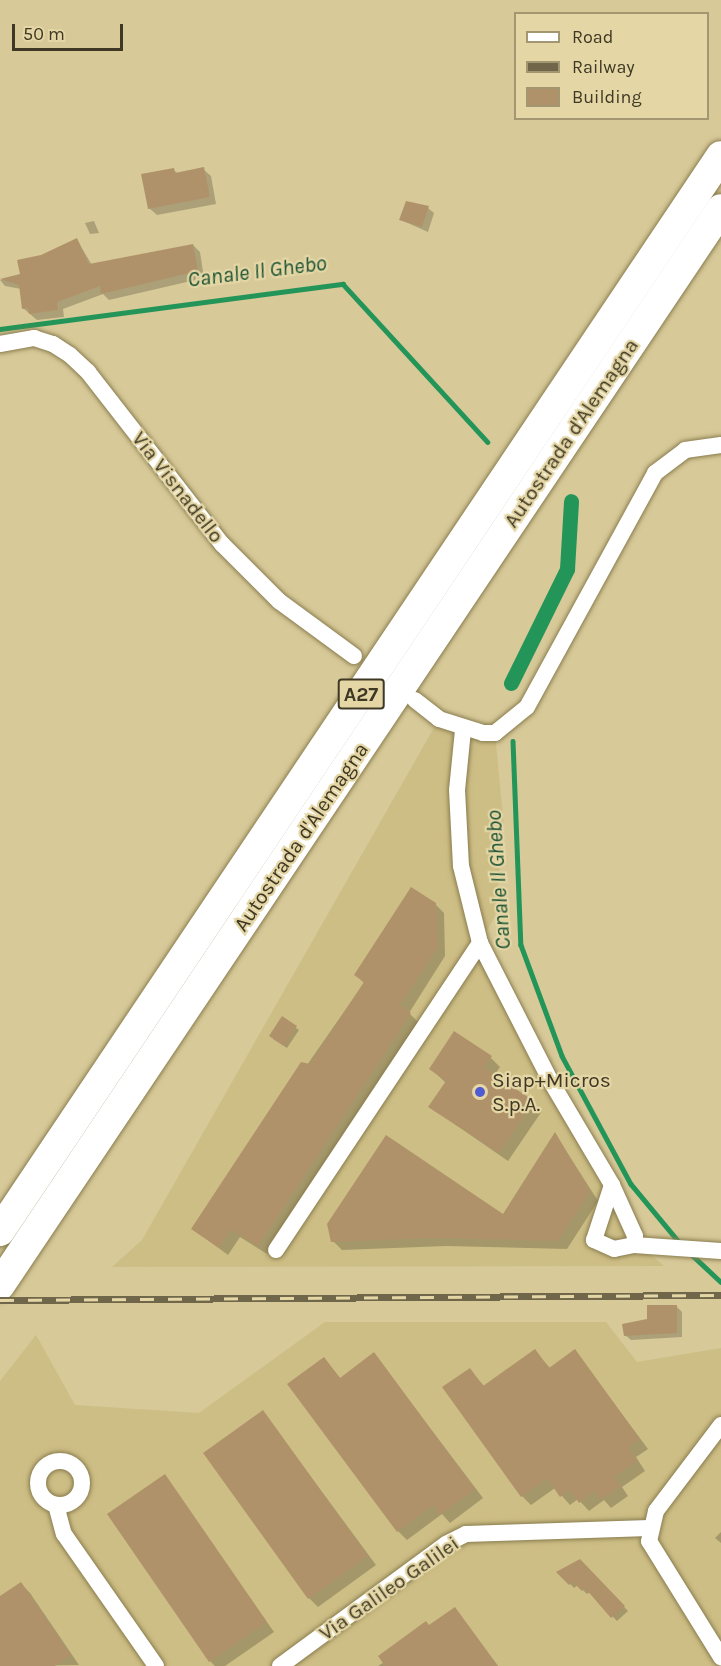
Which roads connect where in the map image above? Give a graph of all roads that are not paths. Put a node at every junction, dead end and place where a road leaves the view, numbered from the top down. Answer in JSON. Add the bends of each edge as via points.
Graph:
{"nodes":[{"id":1,"x":721,"y":156,"type":"edge"},
{"id":2,"x":721,"y":209,"type":"edge"},
{"id":3,"x":0,"y":344,"type":"edge"},
{"id":4,"x":721,"y":445,"type":"edge"},
{"id":5,"x":354,"y":656,"type":"dead end"},
{"id":6,"x":415,"y":700,"type":"dead end"},
{"id":7,"x":463,"y":730,"type":"junction"},
{"id":8,"x":480,"y":942,"type":"junction"},
{"id":9,"x":612,"y":1185,"type":"junction"},
{"id":10,"x":0,"y":1231,"type":"edge"},
{"id":11,"x":634,"y":1245,"type":"junction"},
{"id":12,"x":276,"y":1251,"type":"dead end"},
{"id":13,"x":721,"y":1251,"type":"edge"},
{"id":14,"x":0,"y":1285,"type":"edge"},
{"id":15,"x":721,"y":1425,"type":"edge"},
{"id":16,"x":56,"y":1505,"type":"dead end"},
{"id":17,"x":649,"y":1528,"type":"junction"},
{"id":18,"x":721,"y":1657,"type":"edge"},
{"id":19,"x":156,"y":1666,"type":"edge"},
{"id":20,"x":280,"y":1666,"type":"edge"}],
"edges":[{"from":1,"to":10,"type":"highway","name":"Autostrada d'Alemagna","number":"A27"},
{"from":2,"to":14,"type":"highway","name":"Autostrada d'Alemagna","number":"A27"},
{"from":3,"to":5,"type":"street","name":"Via Visnadello","via":[[34,338],[70,355],[88,372],[222,544],[279,601]]},
{"from":4,"to":7,"type":"street","via":[[685,450],[655,473],[527,707],[495,733]]},
{"from":6,"to":7,"type":"street","via":[[438,718]]},
{"from":7,"to":8,"type":"street","via":[[457,790],[461,866]]},
{"from":8,"to":9,"type":"street","via":[[550,1080]]},
{"from":8,"to":12,"type":"street"},
{"from":9,"to":11,"type":"street","via":[[635,1236]]},
{"from":9,"to":11,"type":"street","via":[[594,1240],[614,1249]]},
{"from":11,"to":13,"type":"street"},
{"from":15,"to":17,"type":"street","via":[[662,1503]]},
{"from":16,"to":19,"type":"street","via":[[64,1534]]},
{"from":17,"to":18,"type":"street","via":[[653,1554]]},
{"from":17,"to":20,"type":"street","name":"Via Galileo Galilei","via":[[466,1534],[446,1544]]}]}
